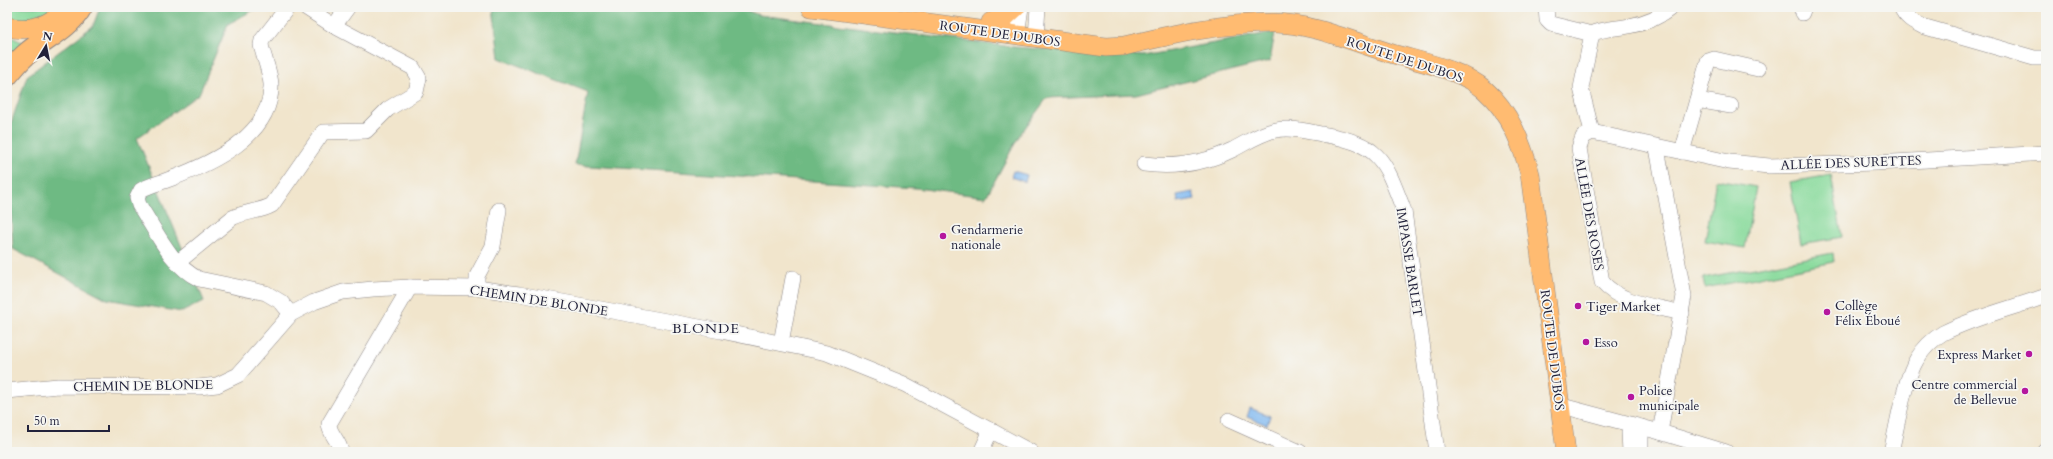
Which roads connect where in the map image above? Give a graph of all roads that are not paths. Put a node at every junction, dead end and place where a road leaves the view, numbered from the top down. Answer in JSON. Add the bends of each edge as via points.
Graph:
{"nodes":[{"id":1,"x":67,"y":7,"type":"edge"},
{"id":2,"x":81,"y":7,"type":"edge"},
{"id":3,"x":288,"y":7,"type":"edge"},
{"id":4,"x":305,"y":7,"type":"edge"},
{"id":5,"x":348,"y":7,"type":"edge"},
{"id":6,"x":811,"y":7,"type":"edge"},
{"id":7,"x":866,"y":7,"type":"edge"},
{"id":8,"x":1038,"y":7,"type":"edge"},
{"id":9,"x":1546,"y":7,"type":"edge"},
{"id":10,"x":1672,"y":7,"type":"edge"},
{"id":11,"x":1902,"y":7,"type":"edge"},
{"id":12,"x":1018,"y":19,"type":"edge"},
{"id":13,"x":334,"y":26,"type":"junction"},
{"id":14,"x":7,"y":27,"type":"edge"},
{"id":15,"x":1037,"y":33,"type":"junction"},
{"id":16,"x":1592,"y":34,"type":"junction"},
{"id":17,"x":2046,"y":58,"type":"edge"},
{"id":18,"x":1758,"y":69,"type":"dead end"},
{"id":19,"x":7,"y":75,"type":"edge"},
{"id":20,"x":1697,"y":100,"type":"junction"},
{"id":21,"x":1731,"y":106,"type":"dead end"},
{"id":22,"x":1592,"y":132,"type":"junction"},
{"id":23,"x":1657,"y":148,"type":"junction"},
{"id":24,"x":1682,"y":152,"type":"junction"},
{"id":25,"x":2046,"y":153,"type":"edge"},
{"id":26,"x":1144,"y":164,"type":"dead end"},
{"id":27,"x":499,"y":210,"type":"dead end"},
{"id":28,"x":177,"y":263,"type":"junction"},
{"id":29,"x":793,"y":278,"type":"dead end"},
{"id":30,"x":410,"y":287,"type":"junction"},
{"id":31,"x":477,"y":288,"type":"junction"},
{"id":32,"x":2046,"y":296,"type":"edge"},
{"id":33,"x":1682,"y":313,"type":"junction"},
{"id":34,"x":291,"y":314,"type":"junction"},
{"id":35,"x":781,"y":343,"type":"junction"},
{"id":36,"x":7,"y":391,"type":"edge"},
{"id":37,"x":1560,"y":408,"type":"junction"},
{"id":38,"x":1229,"y":420,"type":"dead end"},
{"id":39,"x":1636,"y":426,"type":"junction"},
{"id":40,"x":990,"y":430,"type":"junction"},
{"id":41,"x":1660,"y":432,"type":"junction"},
{"id":42,"x":340,"y":452,"type":"edge"},
{"id":43,"x":980,"y":452,"type":"edge"},
{"id":44,"x":1031,"y":452,"type":"edge"},
{"id":45,"x":1300,"y":452,"type":"edge"},
{"id":46,"x":1437,"y":452,"type":"edge"},
{"id":47,"x":1566,"y":452,"type":"edge"},
{"id":48,"x":1630,"y":452,"type":"edge"},
{"id":49,"x":1641,"y":452,"type":"edge"},
{"id":50,"x":1726,"y":452,"type":"edge"},
{"id":51,"x":1891,"y":452,"type":"edge"}],
"edges":[{"from":1,"to":14,"type":"main road","via":[[53,20],[34,29]]},
{"from":2,"to":19,"type":"highway","via":[[67,25],[27,53]]},
{"from":3,"to":28,"type":"street","via":[[262,40],[271,86],[264,113],[251,133],[214,159],[176,177],[144,188],[138,193],[139,205]]},
{"from":4,"to":13,"type":"street"},
{"from":5,"to":13,"type":"street"},
{"from":6,"to":12,"type":"main road","name":"ROUTE DE DUBOS"},
{"from":7,"to":12,"type":"main road","name":"ROUTE DE DUBOS","via":[[991,22]]},
{"from":8,"to":15,"type":"street"},
{"from":9,"to":16,"type":"street","via":[[1547,20],[1551,24]]},
{"from":10,"to":16,"type":"street","via":[[1662,15],[1629,26],[1599,30]]},
{"from":11,"to":17,"type":"street","via":[[1912,21],[1922,26],[2034,58]]},
{"from":12,"to":15,"type":"main road","name":"ROUTE DE DUBOS"},
{"from":13,"to":28,"type":"street","via":[[413,68],[419,78],[416,92],[388,109],[366,131],[323,132],[272,205],[232,218]]},
{"from":15,"to":37,"type":"main road","name":"ROUTE DE DUBOS","via":[[1141,42],[1234,25],[1275,23],[1310,28],[1429,64],[1485,89],[1500,106],[1514,129],[1530,174]]},
{"from":16,"to":22,"type":"street","via":[[1582,88]]},
{"from":18,"to":20,"type":"street","via":[[1711,60],[1706,66]]},
{"from":20,"to":21,"type":"street"},
{"from":20,"to":24,"type":"street"},
{"from":22,"to":23,"type":"street"},
{"from":22,"to":33,"type":"street","name":"ALLÉE DES ROSES","via":[[1583,137],[1579,148],[1602,282],[1609,290],[1620,296]]},
{"from":23,"to":24,"type":"street","name":"ALLÉE DES SURETTES"},
{"from":23,"to":33,"type":"street","via":[[1684,296]]},
{"from":24,"to":25,"type":"street","name":"ALLÉE DES SURETTES","via":[[1729,162],[1769,166],[1876,163]]},
{"from":26,"to":46,"type":"street","name":"IMPASSE BARLET","via":[[1199,164],[1264,134],[1293,129],[1355,141],[1377,155],[1390,174],[1404,211]]},
{"from":27,"to":31,"type":"street","via":[[493,246],[477,276]]},
{"from":28,"to":34,"type":"street","via":[[199,279],[266,293],[281,302]]},
{"from":29,"to":35,"type":"street"},
{"from":30,"to":31,"type":"street","name":"CHEMIN DE BLONDE"},
{"from":30,"to":34,"type":"street","name":"CHEMIN DE BLONDE","via":[[343,292],[314,302]]},
{"from":30,"to":42,"type":"street","via":[[329,424]]},
{"from":31,"to":35,"type":"street","name":"CHEMIN DE BLONDE"},
{"from":32,"to":51,"type":"street","via":[[1958,327],[1942,334],[1926,347],[1916,360],[1908,380]]},
{"from":33,"to":41,"type":"street"},
{"from":34,"to":36,"type":"street","name":"CHEMIN DE BLONDE","via":[[238,375],[217,385],[58,386]]},
{"from":35,"to":40,"type":"street","name":"CHEMIN DE BLONDE","via":[[849,360],[904,384]]},
{"from":37,"to":39,"type":"street"},
{"from":37,"to":47,"type":"main road","name":"ROUTE DE DUBOS"},
{"from":38,"to":45,"type":"street"},
{"from":39,"to":41,"type":"street"},
{"from":39,"to":48,"type":"street","via":[[1629,432]]},
{"from":39,"to":49,"type":"street"},
{"from":40,"to":43,"type":"street"},
{"from":40,"to":44,"type":"street","name":"CHEMIN DE BLONDE"},
{"from":41,"to":50,"type":"street"}]}
